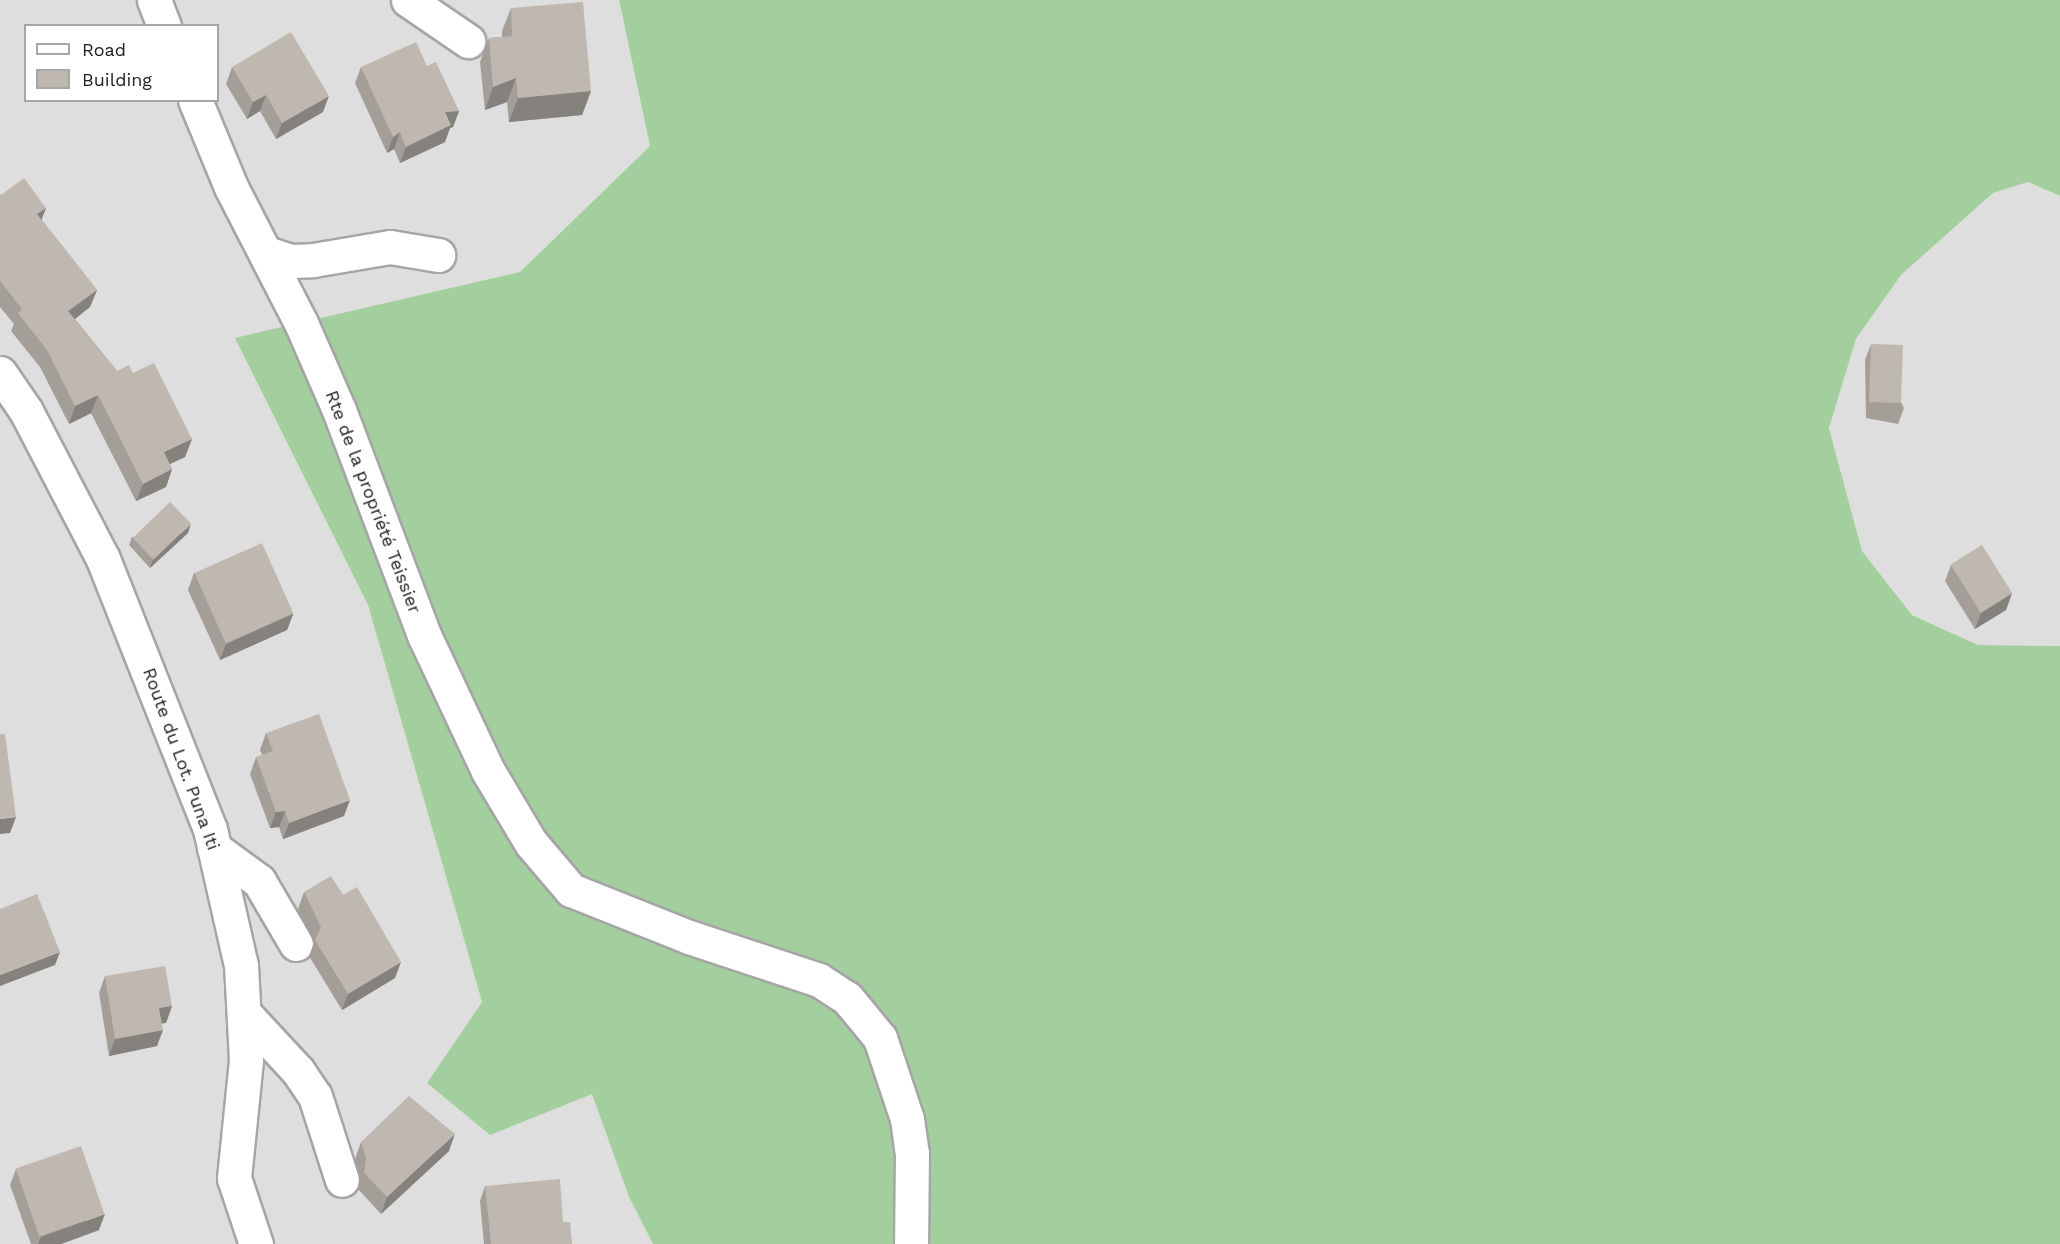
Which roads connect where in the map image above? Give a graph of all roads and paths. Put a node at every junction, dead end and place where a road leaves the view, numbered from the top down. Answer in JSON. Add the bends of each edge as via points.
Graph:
{"nodes":[{"id":1,"x":154,"y":0,"type":"edge"},
{"id":2,"x":408,"y":0,"type":"edge"},
{"id":3,"x":163,"y":24,"type":"edge"},
{"id":4,"x":468,"y":41,"type":"dead end"},
{"id":5,"x":196,"y":102,"type":"edge"},
{"id":6,"x":267,"y":253,"type":"junction"},
{"id":7,"x":438,"y":255,"type":"dead end"},
{"id":8,"x":0,"y":373,"type":"edge"},
{"id":9,"x":214,"y":848,"type":"junction"},
{"id":10,"x":296,"y":944,"type":"dead end"},
{"id":11,"x":245,"y":1014,"type":"junction"},
{"id":12,"x":342,"y":1180,"type":"dead end"},
{"id":13,"x":256,"y":1244,"type":"edge"},
{"id":14,"x":911,"y":1244,"type":"edge"}],
"edges":[{"from":1,"to":3,"type":"street"},
{"from":2,"to":4,"type":"street"},
{"from":5,"to":6,"type":"street","name":"Rte de la propriété Teissier","via":[[231,187]]},
{"from":6,"to":7,"type":"street","via":[[290,261],[390,247]]},
{"from":6,"to":14,"type":"street","name":"Rte de la propriété Teissier","via":[[339,410],[424,635],[462,720],[531,843],[570,890],[689,937],[819,980],[847,998],[880,1038],[907,1119],[912,1153]]},
{"from":8,"to":9,"type":"street","name":"Route du Lot. Puna Iti","via":[[26,411],[103,559],[168,717]]},
{"from":9,"to":10,"type":"street","via":[[259,881]]},
{"from":9,"to":11,"type":"street","name":"Route du Lot. Puna Iti","via":[[241,965]]},
{"from":11,"to":12,"type":"street","via":[[298,1071],[315,1096]]},
{"from":11,"to":13,"type":"street","name":"Route du Lot. Puna Iti","via":[[246,1060],[234,1178]]}]}
